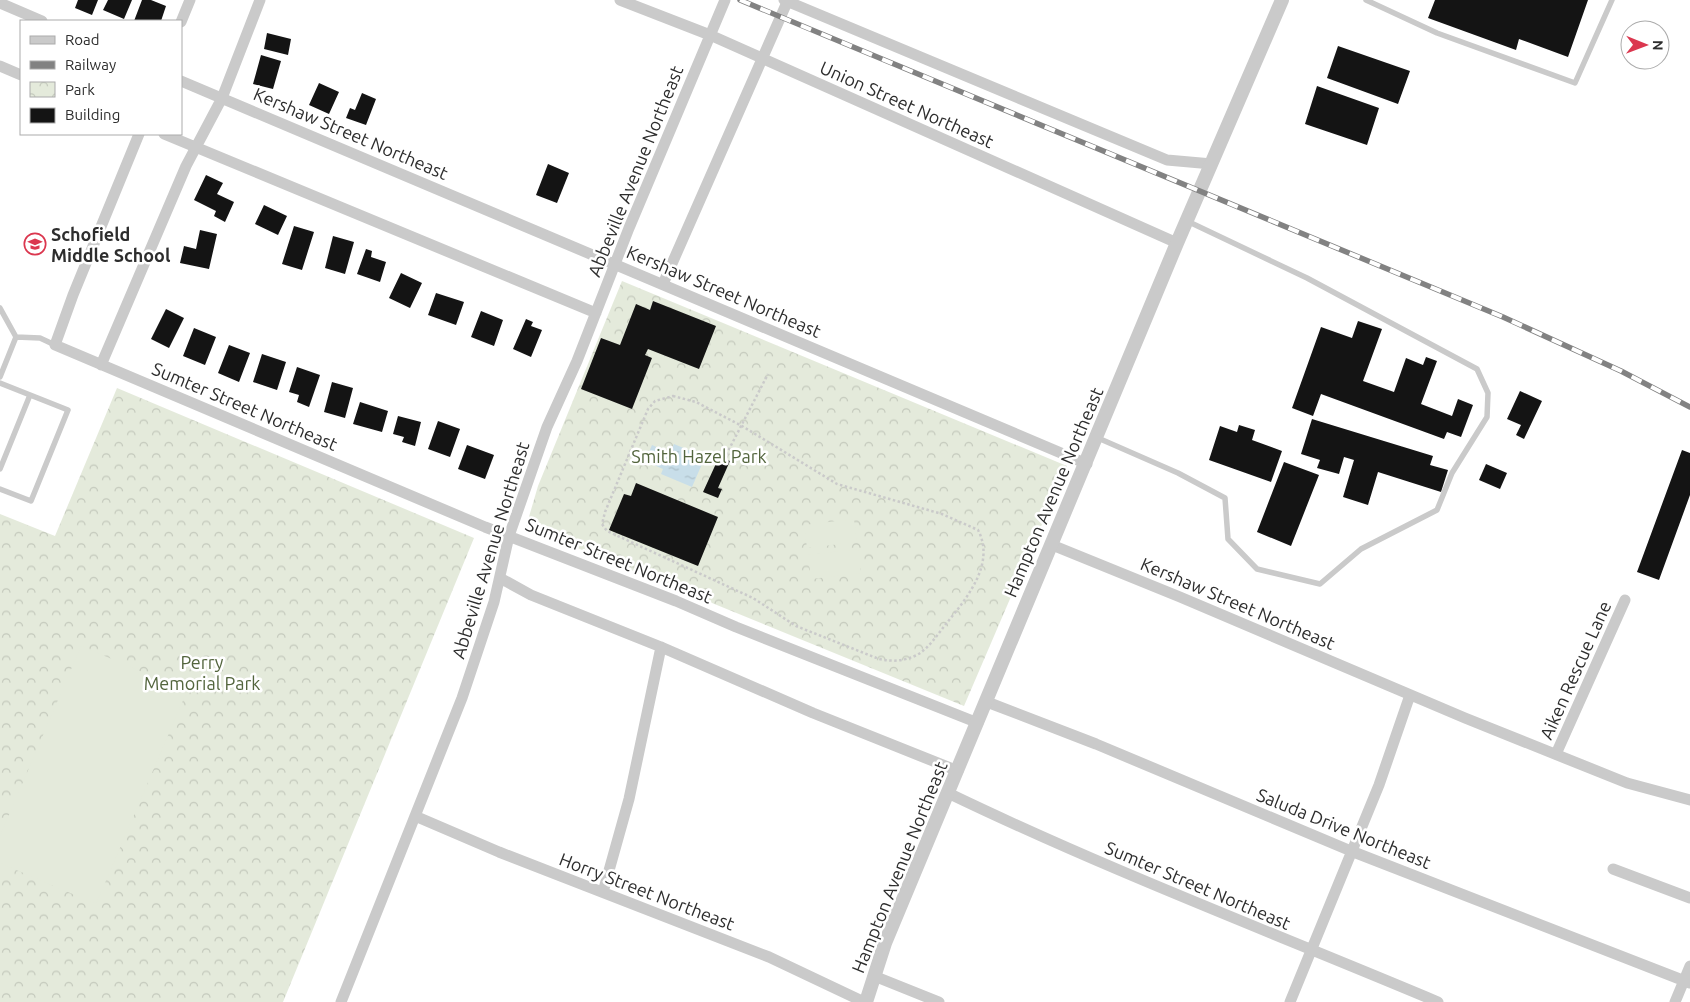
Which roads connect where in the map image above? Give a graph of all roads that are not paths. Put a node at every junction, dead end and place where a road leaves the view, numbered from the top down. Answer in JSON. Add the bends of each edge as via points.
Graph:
{"nodes":[{"id":1,"x":190,"y":0,"type":"edge"},
{"id":2,"x":260,"y":0,"type":"edge"},
{"id":3,"x":620,"y":0,"type":"edge"},
{"id":4,"x":725,"y":0,"type":"edge"},
{"id":5,"x":786,"y":0,"type":"edge"},
{"id":6,"x":1282,"y":0,"type":"edge"},
{"id":7,"x":1366,"y":0,"type":"edge"},
{"id":8,"x":1612,"y":0,"type":"edge"},
{"id":9,"x":0,"y":3,"type":"edge"},
{"id":10,"x":40,"y":20,"type":"edge"},
{"id":11,"x":182,"y":20,"type":"edge"},
{"id":12,"x":710,"y":35,"type":"junction"},
{"id":13,"x":763,"y":59,"type":"junction"},
{"id":14,"x":0,"y":66,"type":"edge"},
{"id":15,"x":20,"y":74,"type":"edge"},
{"id":16,"x":182,"y":81,"type":"edge"},
{"id":17,"x":222,"y":98,"type":"junction"},
{"id":18,"x":139,"y":135,"type":"edge"},
{"id":19,"x":166,"y":135,"type":"edge"},
{"id":20,"x":195,"y":147,"type":"junction"},
{"id":21,"x":1212,"y":164,"type":"junction"},
{"id":22,"x":1187,"y":221,"type":"junction"},
{"id":23,"x":1178,"y":243,"type":"junction"},
{"id":24,"x":616,"y":265,"type":"junction"},
{"id":25,"x":663,"y":284,"type":"junction"},
{"id":26,"x":0,"y":308,"type":"edge"},
{"id":27,"x":596,"y":313,"type":"junction"},
{"id":28,"x":16,"y":337,"type":"junction"},
{"id":29,"x":55,"y":345,"type":"junction"},
{"id":30,"x":101,"y":365,"type":"junction"},
{"id":31,"x":0,"y":377,"type":"edge"},
{"id":32,"x":0,"y":383,"type":"edge"},
{"id":33,"x":30,"y":394,"type":"junction"},
{"id":34,"x":1098,"y":438,"type":"junction"},
{"id":35,"x":1087,"y":464,"type":"junction"},
{"id":36,"x":0,"y":469,"type":"edge"},
{"id":37,"x":0,"y":489,"type":"edge"},
{"id":38,"x":509,"y":536,"type":"junction"},
{"id":39,"x":1052,"y":545,"type":"junction"},
{"id":40,"x":500,"y":578,"type":"junction"},
{"id":41,"x":1624,"y":600,"type":"dead end"},
{"id":42,"x":661,"y":647,"type":"junction"},
{"id":43,"x":1410,"y":695,"type":"junction"},
{"id":44,"x":987,"y":702,"type":"junction"},
{"id":45,"x":978,"y":723,"type":"junction"},
{"id":46,"x":1556,"y":754,"type":"junction"},
{"id":47,"x":958,"y":771,"type":"junction"},
{"id":48,"x":948,"y":793,"type":"junction"},
{"id":49,"x":1690,"y":800,"type":"edge"},
{"id":50,"x":415,"y":816,"type":"junction"},
{"id":51,"x":1351,"y":851,"type":"junction"},
{"id":52,"x":1614,"y":869,"type":"dead end"},
{"id":53,"x":603,"y":892,"type":"junction"},
{"id":54,"x":1690,"y":898,"type":"edge"},
{"id":55,"x":1312,"y":951,"type":"junction"},
{"id":56,"x":1690,"y":966,"type":"edge"},
{"id":57,"x":874,"y":976,"type":"junction"},
{"id":58,"x":1687,"y":982,"type":"edge"},
{"id":59,"x":341,"y":1002,"type":"edge"},
{"id":60,"x":865,"y":1002,"type":"edge"},
{"id":61,"x":939,"y":1002,"type":"edge"},
{"id":62,"x":1290,"y":1002,"type":"edge"},
{"id":63,"x":1438,"y":1002,"type":"edge"},
{"id":64,"x":1675,"y":1002,"type":"edge"}],
"edges":[{"from":1,"to":11,"type":"street"},
{"from":2,"to":17,"type":"street"},
{"from":3,"to":12,"type":"street","name":"Union Street Northeast"},
{"from":4,"to":12,"type":"street","name":"Abbeville Avenue Northeast"},
{"from":5,"to":13,"type":"street"},
{"from":5,"to":21,"type":"street","via":[[1167,160]]},
{"from":6,"to":21,"type":"street","name":"Hampton Avenue Northeast"},
{"from":7,"to":8,"type":"lane","via":[[1437,33],[1575,83]]},
{"from":9,"to":10,"type":"street"},
{"from":12,"to":13,"type":"street","name":"Union Street Northeast"},
{"from":12,"to":24,"type":"street","name":"Abbeville Avenue Northeast"},
{"from":13,"to":23,"type":"street","name":"Union Street Northeast"},
{"from":13,"to":25,"type":"street"},
{"from":14,"to":15,"type":"street"},
{"from":16,"to":17,"type":"street","name":"Kershaw Street Northeast"},
{"from":17,"to":20,"type":"street"},
{"from":17,"to":24,"type":"street","name":"Kershaw Street Northeast"},
{"from":18,"to":29,"type":"street"},
{"from":19,"to":20,"type":"street"},
{"from":20,"to":27,"type":"street"},
{"from":20,"to":30,"type":"street"},
{"from":21,"to":22,"type":"street","name":"Hampton Avenue Northeast"},
{"from":22,"to":23,"type":"street","name":"Hampton Avenue Northeast"},
{"from":22,"to":34,"type":"lane","via":[[1307,278],[1478,369],[1488,393],[1487,417],[1452,473],[1437,510],[1361,549],[1320,584],[1257,569],[1228,539],[1225,498],[1178,473]]},
{"from":23,"to":34,"type":"street","name":"Hampton Avenue Northeast"},
{"from":24,"to":25,"type":"street","name":"Kershaw Street Northeast"},
{"from":24,"to":27,"type":"street","name":"Abbeville Avenue Northeast"},
{"from":25,"to":35,"type":"street","name":"Kershaw Street Northeast"},
{"from":26,"to":28,"type":"lane"},
{"from":27,"to":38,"type":"street","name":"Abbeville Avenue Northeast","via":[[547,426]]},
{"from":28,"to":29,"type":"lane","via":[[40,338]]},
{"from":28,"to":31,"type":"lane"},
{"from":29,"to":30,"type":"street","name":"Sumter Street Northeast"},
{"from":30,"to":38,"type":"street","name":"Sumter Street Northeast"},
{"from":32,"to":33,"type":"lane"},
{"from":33,"to":36,"type":"lane"},
{"from":33,"to":37,"type":"lane","via":[[68,410],[31,501]]},
{"from":34,"to":35,"type":"street","name":"Hampton Avenue Northeast"},
{"from":35,"to":39,"type":"street","name":"Hampton Avenue Northeast"},
{"from":38,"to":40,"type":"street","name":"Abbeville Avenue Northeast"},
{"from":38,"to":45,"type":"street","name":"Sumter Street Northeast"},
{"from":39,"to":43,"type":"street","name":"Kershaw Street Northeast"},
{"from":39,"to":44,"type":"street","name":"Hampton Avenue Northeast"},
{"from":40,"to":42,"type":"street","via":[[531,595]]},
{"from":40,"to":50,"type":"street","name":"Abbeville Avenue Northeast","via":[[462,698]]},
{"from":41,"to":46,"type":"street","name":"Aiken Rescue Lane"},
{"from":42,"to":47,"type":"street"},
{"from":42,"to":53,"type":"street","via":[[629,799]]},
{"from":43,"to":46,"type":"street","name":"Kershaw Street Northeast"},
{"from":43,"to":51,"type":"street","via":[[1379,785]]},
{"from":44,"to":45,"type":"street","name":"Hampton Avenue Northeast"},
{"from":44,"to":51,"type":"street","name":"Saluda Drive Northeast"},
{"from":45,"to":47,"type":"street","name":"Hampton Avenue Northeast"},
{"from":46,"to":49,"type":"street","via":[[1627,783]]},
{"from":47,"to":48,"type":"street","name":"Hampton Avenue Northeast"},
{"from":48,"to":55,"type":"street","name":"Sumter Street Northeast","via":[[1044,839]]},
{"from":48,"to":57,"type":"street","name":"Hampton Avenue Northeast"},
{"from":50,"to":53,"type":"street","name":"Horry Street Northeast"},
{"from":50,"to":59,"type":"street","name":"Abbeville Avenue Northeast"},
{"from":51,"to":55,"type":"street"},
{"from":51,"to":58,"type":"street","name":"Saluda Drive Northeast"},
{"from":52,"to":54,"type":"street"},
{"from":53,"to":60,"type":"street","name":"Horry Street Northeast","via":[[769,957]]},
{"from":55,"to":62,"type":"street"},
{"from":55,"to":63,"type":"street","name":"Sumter Street Northeast"},
{"from":56,"to":58,"type":"street"},
{"from":57,"to":60,"type":"street","name":"Hampton Avenue Northeast"},
{"from":57,"to":61,"type":"street"},
{"from":58,"to":64,"type":"street"}]}
